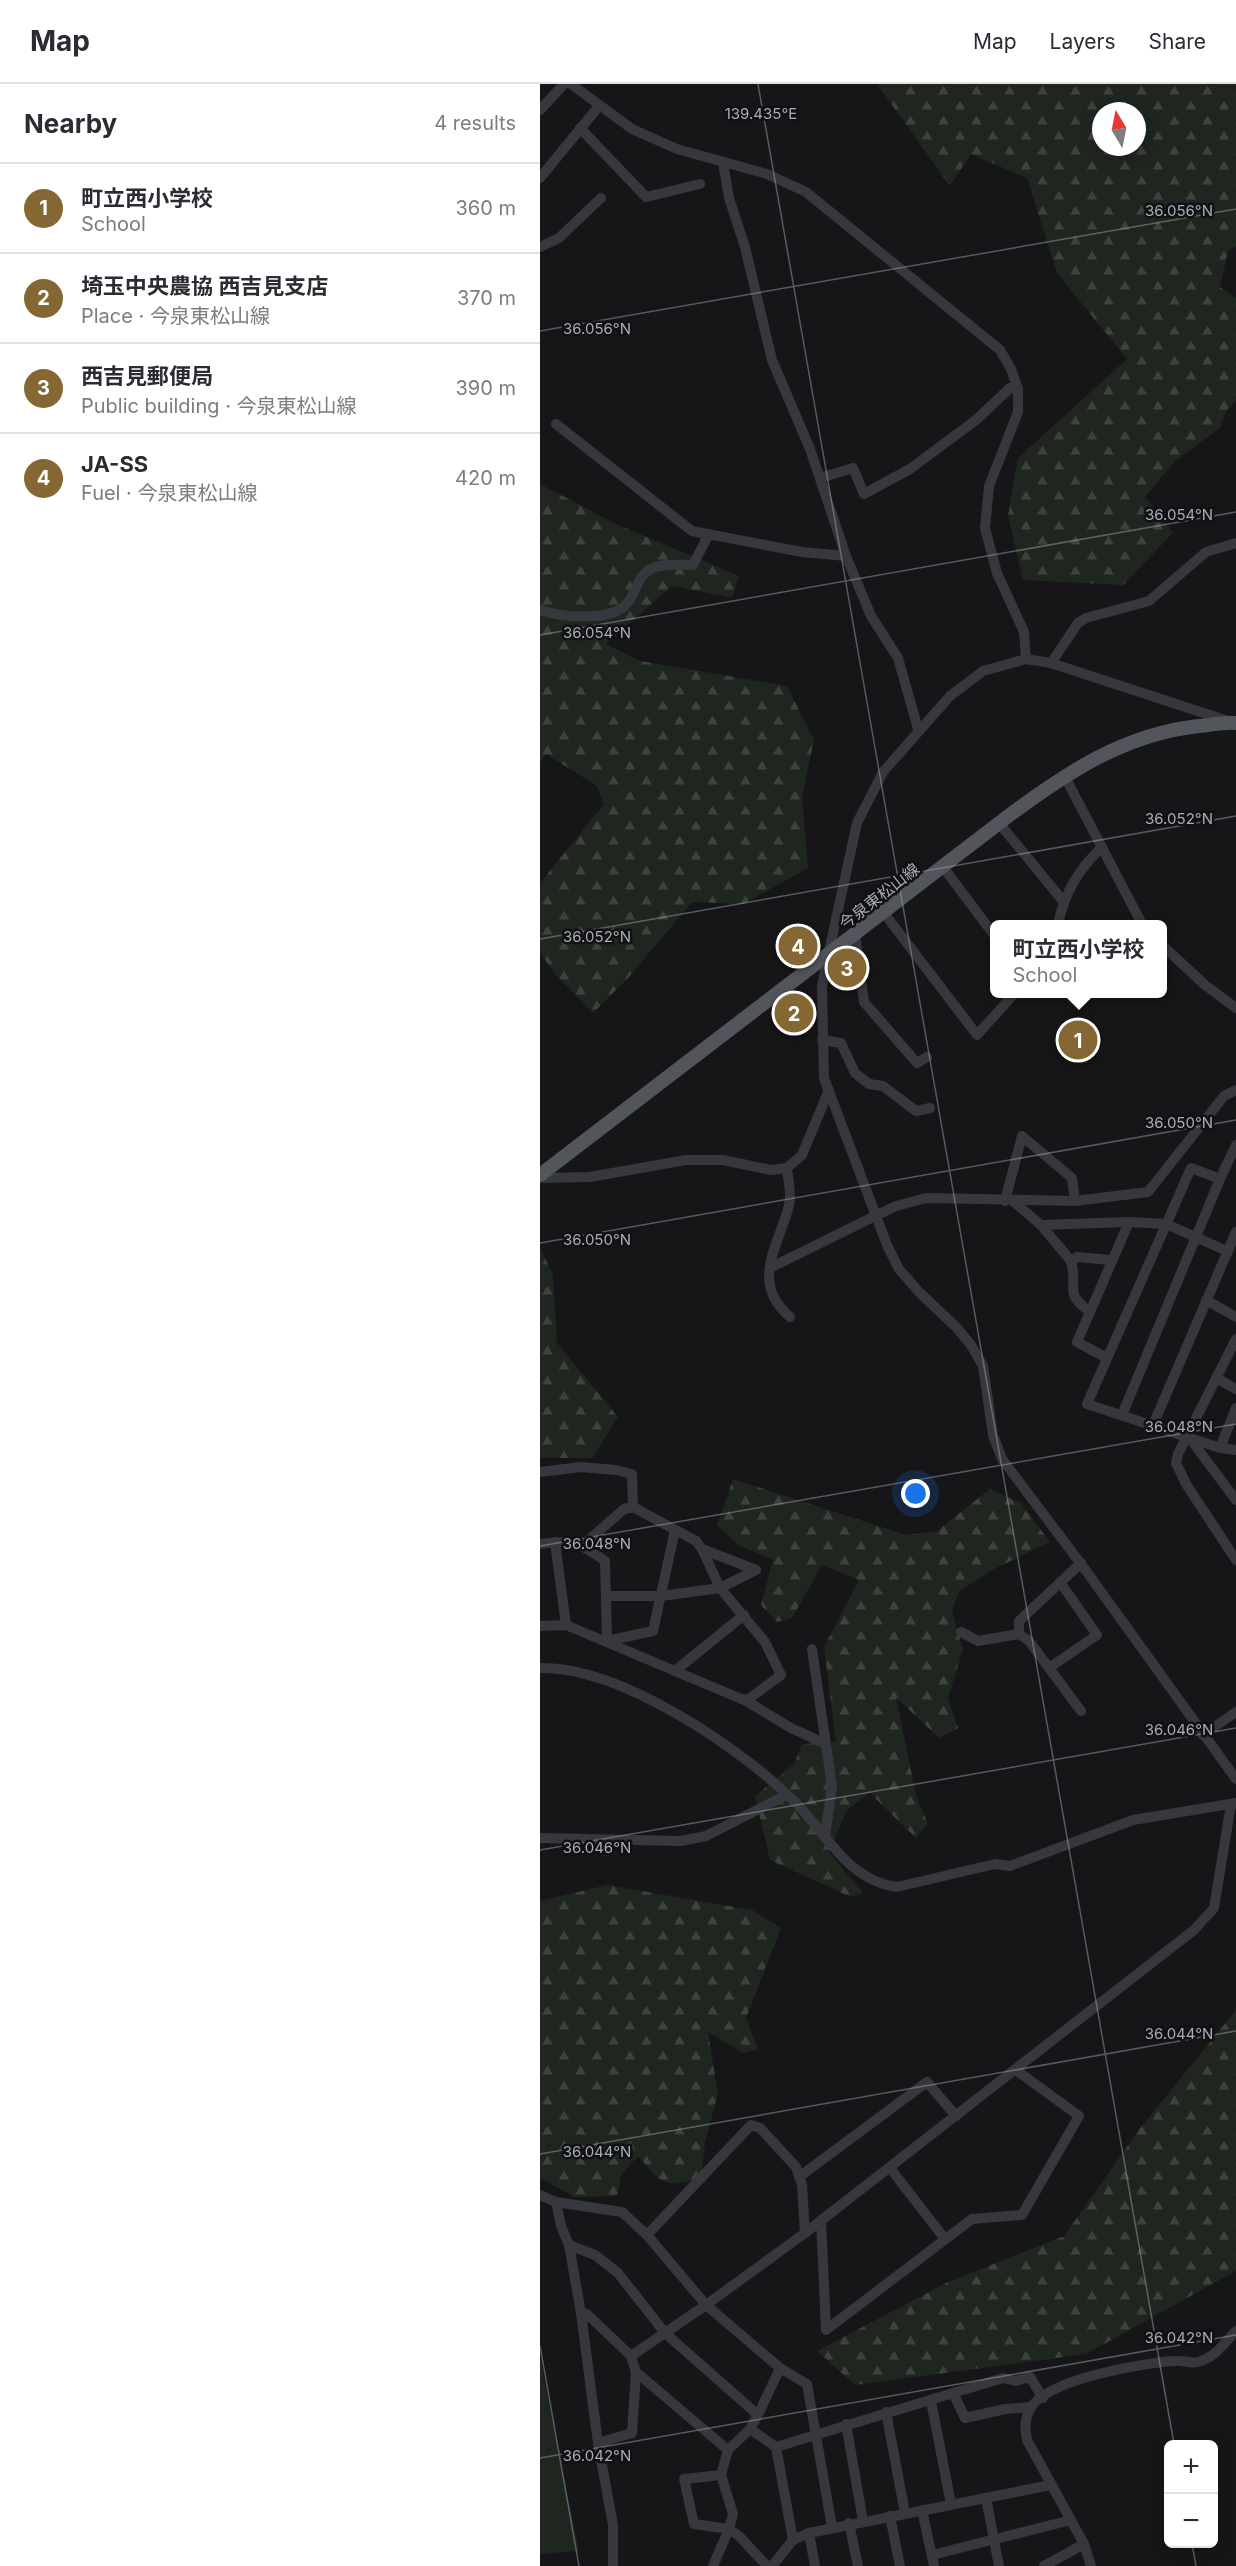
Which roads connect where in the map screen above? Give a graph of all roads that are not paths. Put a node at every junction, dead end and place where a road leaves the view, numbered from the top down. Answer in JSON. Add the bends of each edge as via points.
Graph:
{"nodes":[{"id":1,"x":564,"y":84,"type":"edge"},
{"id":2,"x":571,"y":84,"type":"edge"},
{"id":3,"x":598,"y":106,"type":"junction"},
{"id":4,"x":540,"y":110,"type":"edge"},
{"id":5,"x":580,"y":128,"type":"junction"},
{"id":6,"x":723,"y":162,"type":"junction"},
{"id":7,"x":540,"y":178,"type":"edge"},
{"id":8,"x":700,"y":184,"type":"dead end"},
{"id":9,"x":601,"y":198,"type":"dead end"},
{"id":10,"x":540,"y":247,"type":"edge"},
{"id":11,"x":1018,"y":389,"type":"junction"},
{"id":12,"x":556,"y":424,"type":"dead end"},
{"id":13,"x":820,"y":478,"type":"junction"},
{"id":14,"x":709,"y":534,"type":"junction"},
{"id":15,"x":1236,"y":543,"type":"edge"},
{"id":16,"x":846,"y":556,"type":"junction"},
{"id":17,"x":540,"y":610,"type":"edge"},
{"id":18,"x":1026,"y":659,"type":"junction"},
{"id":19,"x":1051,"y":663,"type":"junction"},
{"id":20,"x":1235,"y":723,"type":"edge"},
{"id":21,"x":918,"y":729,"type":"junction"},
{"id":22,"x":1064,"y":775,"type":"junction"},
{"id":23,"x":999,"y":823,"type":"junction"},
{"id":24,"x":1102,"y":847,"type":"junction"},
{"id":25,"x":943,"y":867,"type":"junction"},
{"id":26,"x":1063,"y":901,"type":"junction"},
{"id":27,"x":884,"y":913,"type":"junction"},
{"id":28,"x":1059,"y":920,"type":"edge"},
{"id":29,"x":1140,"y":920,"type":"edge"},
{"id":30,"x":990,"y":930,"type":"edge"},
{"id":31,"x":855,"y":935,"type":"junction"},
{"id":32,"x":1167,"y":950,"type":"edge"},
{"id":33,"x":828,"y":956,"type":"junction"},
{"id":34,"x":1010,"y":998,"type":"edge"},
{"id":35,"x":1236,"y":1008,"type":"edge"},
{"id":36,"x":822,"y":1040,"type":"junction"},
{"id":37,"x":927,"y":1057,"type":"dead end"},
{"id":38,"x":830,"y":1090,"type":"junction"},
{"id":39,"x":1236,"y":1090,"type":"edge"},
{"id":40,"x":930,"y":1108,"type":"dead end"},
{"id":41,"x":1236,"y":1145,"type":"edge"},
{"id":42,"x":787,"y":1168,"type":"junction"},
{"id":43,"x":540,"y":1177,"type":"edge"},
{"id":44,"x":1220,"y":1179,"type":"junction"},
{"id":45,"x":1010,"y":1201,"type":"junction"},
{"id":46,"x":1075,"y":1201,"type":"junction"},
{"id":47,"x":877,"y":1215,"type":"junction"},
{"id":48,"x":1128,"y":1222,"type":"junction"},
{"id":49,"x":1166,"y":1224,"type":"junction"},
{"id":50,"x":1041,"y":1225,"type":"junction"},
{"id":51,"x":1236,"y":1232,"type":"edge"},
{"id":52,"x":1196,"y":1238,"type":"junction"},
{"id":53,"x":1227,"y":1251,"type":"junction"},
{"id":54,"x":1111,"y":1260,"type":"junction"},
{"id":55,"x":1071,"y":1261,"type":"junction"},
{"id":56,"x":770,"y":1268,"type":"junction"},
{"id":57,"x":1206,"y":1300,"type":"junction"},
{"id":58,"x":1090,"y":1312,"type":"junction"},
{"id":59,"x":790,"y":1317,"type":"dead end"},
{"id":60,"x":1236,"y":1317,"type":"edge"},
{"id":61,"x":1236,"y":1339,"type":"edge"},
{"id":62,"x":1107,"y":1358,"type":"junction"},
{"id":63,"x":1216,"y":1378,"type":"junction"},
{"id":64,"x":1236,"y":1389,"type":"edge"},
{"id":65,"x":1236,"y":1408,"type":"edge"},
{"id":66,"x":1122,"y":1415,"type":"junction"},
{"id":67,"x":1153,"y":1425,"type":"junction"},
{"id":68,"x":1188,"y":1438,"type":"junction"},
{"id":69,"x":1220,"y":1448,"type":"junction"},
{"id":70,"x":1236,"y":1450,"type":"edge"},
{"id":71,"x":540,"y":1472,"type":"edge"},
{"id":72,"x":1236,"y":1500,"type":"edge"},
{"id":73,"x":633,"y":1507,"type":"junction"},
{"id":74,"x":675,"y":1530,"type":"junction"},
{"id":75,"x":555,"y":1542,"type":"junction"},
{"id":76,"x":540,"y":1544,"type":"edge"},
{"id":77,"x":583,"y":1545,"type":"junction"},
{"id":78,"x":702,"y":1549,"type":"junction"},
{"id":79,"x":1236,"y":1560,"type":"edge"},
{"id":80,"x":1081,"y":1563,"type":"junction"},
{"id":81,"x":1060,"y":1582,"type":"junction"},
{"id":82,"x":720,"y":1588,"type":"junction"},
{"id":83,"x":606,"y":1596,"type":"junction"},
{"id":84,"x":661,"y":1596,"type":"junction"},
{"id":85,"x":744,"y":1615,"type":"junction"},
{"id":86,"x":566,"y":1625,"type":"junction"},
{"id":87,"x":540,"y":1626,"type":"edge"},
{"id":88,"x":961,"y":1632,"type":"dead end"},
{"id":89,"x":1019,"y":1634,"type":"junction"},
{"id":90,"x":607,"y":1641,"type":"junction"},
{"id":91,"x":812,"y":1649,"type":"dead end"},
{"id":92,"x":540,"y":1668,"type":"edge"},
{"id":93,"x":1049,"y":1668,"type":"junction"},
{"id":94,"x":676,"y":1670,"type":"junction"},
{"id":95,"x":743,"y":1699,"type":"junction"},
{"id":96,"x":1081,"y":1711,"type":"dead end"},
{"id":97,"x":1236,"y":1712,"type":"edge"},
{"id":98,"x":1203,"y":1735,"type":"junction"},
{"id":99,"x":826,"y":1744,"type":"junction"},
{"id":100,"x":1236,"y":1779,"type":"edge"},
{"id":101,"x":786,"y":1795,"type":"junction"},
{"id":102,"x":1233,"y":1803,"type":"edge"},
{"id":103,"x":825,"y":1836,"type":"junction"},
{"id":104,"x":540,"y":1838,"type":"edge"},
{"id":105,"x":1016,"y":2070,"type":"junction"},
{"id":106,"x":956,"y":2116,"type":"junction"},
{"id":107,"x":890,"y":2168,"type":"junction"},
{"id":108,"x":799,"y":2177,"type":"junction"},
{"id":109,"x":540,"y":2195,"type":"edge"},
{"id":110,"x":556,"y":2202,"type":"junction"},
{"id":111,"x":820,"y":2220,"type":"junction"},
{"id":112,"x":805,"y":2233,"type":"junction"},
{"id":113,"x":647,"y":2235,"type":"junction"},
{"id":114,"x":945,"y":2239,"type":"junction"},
{"id":115,"x":569,"y":2246,"type":"junction"},
{"id":116,"x":706,"y":2305,"type":"junction"},
{"id":117,"x":580,"y":2313,"type":"junction"},
{"id":118,"x":1236,"y":2331,"type":"edge"},
{"id":119,"x":665,"y":2334,"type":"junction"},
{"id":120,"x":631,"y":2356,"type":"junction"},
{"id":121,"x":780,"y":2368,"type":"junction"},
{"id":122,"x":636,"y":2372,"type":"junction"},
{"id":123,"x":953,"y":2393,"type":"junction"},
{"id":124,"x":1043,"y":2398,"type":"junction"},
{"id":125,"x":931,"y":2401,"type":"junction"},
{"id":126,"x":1031,"y":2407,"type":"junction"},
{"id":127,"x":886,"y":2412,"type":"junction"},
{"id":128,"x":758,"y":2415,"type":"junction"},
{"id":129,"x":846,"y":2424,"type":"junction"},
{"id":130,"x":750,"y":2428,"type":"junction"},
{"id":131,"x":816,"y":2434,"type":"junction"},
{"id":132,"x":598,"y":2442,"type":"junction"},
{"id":133,"x":776,"y":2447,"type":"junction"},
{"id":134,"x":728,"y":2450,"type":"junction"},
{"id":135,"x":721,"y":2475,"type":"junction"},
{"id":136,"x":1051,"y":2485,"type":"junction"},
{"id":137,"x":986,"y":2498,"type":"junction"},
{"id":138,"x":951,"y":2504,"type":"junction"},
{"id":139,"x":922,"y":2510,"type":"junction"},
{"id":140,"x":905,"y":2513,"type":"junction"},
{"id":141,"x":890,"y":2516,"type":"junction"},
{"id":142,"x":1071,"y":2520,"type":"junction"},
{"id":143,"x":863,"y":2521,"type":"junction"},
{"id":144,"x":849,"y":2523,"type":"junction"},
{"id":145,"x":832,"y":2527,"type":"junction"},
{"id":146,"x":729,"y":2529,"type":"junction"},
{"id":147,"x":808,"y":2533,"type":"junction"},
{"id":148,"x":793,"y":2540,"type":"junction"},
{"id":149,"x":994,"y":2540,"type":"junction"},
{"id":150,"x":1084,"y":2544,"type":"junction"},
{"id":151,"x":933,"y":2561,"type":"edge"},
{"id":152,"x":613,"y":2566,"type":"edge"},
{"id":153,"x":713,"y":2566,"type":"edge"},
{"id":154,"x":767,"y":2566,"type":"edge"},
{"id":155,"x":772,"y":2566,"type":"edge"},
{"id":156,"x":815,"y":2566,"type":"edge"},
{"id":157,"x":858,"y":2566,"type":"edge"},
{"id":158,"x":900,"y":2566,"type":"edge"},
{"id":159,"x":999,"y":2566,"type":"edge"},
{"id":160,"x":1044,"y":2566,"type":"edge"},
{"id":161,"x":1091,"y":2566,"type":"edge"}],
"edges":[{"from":1,"to":4,"type":"street"},
{"from":2,"to":3,"type":"street"},
{"from":3,"to":5,"type":"street"},
{"from":3,"to":6,"type":"street","via":[[632,129],[677,149]]},
{"from":5,"to":7,"type":"street"},
{"from":5,"to":8,"type":"street","via":[[646,197]]},
{"from":6,"to":11,"type":"street","via":[[767,174],[806,192],[1000,350]]},
{"from":6,"to":13,"type":"street","via":[[772,360]]},
{"from":9,"to":10,"type":"street","via":[[559,238]]},
{"from":11,"to":13,"type":"street","via":[[1010,388],[976,420],[910,469],[864,494],[854,468]]},
{"from":11,"to":18,"type":"street","via":[[1018,412],[989,486],[985,528],[997,573],[1024,632]]},
{"from":12,"to":14,"type":"street","via":[[692,531]]},
{"from":13,"to":16,"type":"street"},
{"from":14,"to":16,"type":"street","via":[[802,552]]},
{"from":14,"to":17,"type":"street","via":[[693,565],[653,567],[642,575],[628,603],[616,613],[582,616]]},
{"from":15,"to":19,"type":"street","via":[[1206,552],[1149,601],[1077,623]]},
{"from":16,"to":21,"type":"street","via":[[871,615],[898,658]]},
{"from":18,"to":19,"type":"street"},
{"from":18,"to":21,"type":"street","via":[[983,671],[950,696]]},
{"from":19,"to":20,"type":"street"},
{"from":20,"to":22,"type":"main road","name":"今泉東松山線","via":[[1143,736]]},
{"from":21,"to":33,"type":"street","via":[[883,772],[857,823]]},
{"from":22,"to":23,"type":"main road","name":"今泉東松山線"},
{"from":22,"to":24,"type":"street"},
{"from":23,"to":25,"type":"main road","name":"今泉東松山線"},
{"from":23,"to":26,"type":"street"},
{"from":24,"to":26,"type":"street","via":[[1083,865]]},
{"from":24,"to":29,"type":"street"},
{"from":25,"to":27,"type":"main road","name":"今泉東松山線"},
{"from":25,"to":30,"type":"street"},
{"from":26,"to":28,"type":"street"},
{"from":27,"to":31,"type":"main road","name":"今泉東松山線"},
{"from":27,"to":34,"type":"street","via":[[977,1035]]},
{"from":31,"to":33,"type":"main road","name":"今泉東松山線"},
{"from":31,"to":37,"type":"street","via":[[864,1002],[917,1063]]},
{"from":32,"to":35,"type":"street"},
{"from":33,"to":36,"type":"street","via":[[822,987]]},
{"from":33,"to":43,"type":"main road","name":"今泉東松山線"},
{"from":36,"to":38,"type":"street","via":[[824,1078]]},
{"from":36,"to":40,"type":"street","via":[[841,1043],[855,1073],[869,1084],[883,1086],[916,1111]]},
{"from":38,"to":42,"type":"street","via":[[802,1155]]},
{"from":38,"to":47,"type":"street"},
{"from":39,"to":46,"type":"street","via":[[1224,1096],[1148,1192]]},
{"from":41,"to":44,"type":"street"},
{"from":42,"to":43,"type":"street","via":[[771,1170],[723,1160],[686,1160],[590,1177]]},
{"from":42,"to":56,"type":"street","via":[[790,1203]]},
{"from":44,"to":49,"type":"street","via":[[1191,1168]]},
{"from":44,"to":52,"type":"street"},
{"from":45,"to":46,"type":"street"},
{"from":45,"to":46,"type":"street","via":[[1022,1136],[1072,1178]]},
{"from":45,"to":47,"type":"street","via":[[926,1198]]},
{"from":45,"to":50,"type":"street"},
{"from":47,"to":56,"type":"street"},
{"from":47,"to":80,"type":"street","via":[[899,1269],[957,1328],[983,1366],[993,1435],[1002,1459]]},
{"from":48,"to":49,"type":"street"},
{"from":48,"to":50,"type":"street"},
{"from":48,"to":54,"type":"street"},
{"from":49,"to":52,"type":"street"},
{"from":49,"to":62,"type":"street"},
{"from":50,"to":55,"type":"street"},
{"from":51,"to":53,"type":"street"},
{"from":52,"to":53,"type":"street"},
{"from":52,"to":66,"type":"street"},
{"from":53,"to":57,"type":"street"},
{"from":54,"to":55,"type":"street","via":[[1077,1257]]},
{"from":54,"to":58,"type":"street"},
{"from":55,"to":58,"type":"street","via":[[1075,1301]]},
{"from":56,"to":59,"type":"street","via":[[771,1293]]},
{"from":57,"to":60,"type":"street"},
{"from":57,"to":67,"type":"street"},
{"from":58,"to":62,"type":"street","via":[[1077,1342]]},
{"from":61,"to":63,"type":"street"},
{"from":62,"to":66,"type":"street","via":[[1088,1404]]},
{"from":63,"to":64,"type":"street"},
{"from":63,"to":68,"type":"street"},
{"from":65,"to":69,"type":"street"},
{"from":66,"to":67,"type":"street"},
{"from":67,"to":68,"type":"street"},
{"from":68,"to":69,"type":"street"},
{"from":68,"to":72,"type":"street"},
{"from":68,"to":79,"type":"street","via":[[1176,1463]]},
{"from":69,"to":70,"type":"street"},
{"from":71,"to":73,"type":"street","via":[[581,1467],[632,1474]]},
{"from":73,"to":74,"type":"street"},
{"from":73,"to":77,"type":"street","via":[[624,1509]]},
{"from":74,"to":78,"type":"street","via":[[696,1541]]},
{"from":74,"to":84,"type":"street"},
{"from":75,"to":76,"type":"street"},
{"from":75,"to":77,"type":"street"},
{"from":75,"to":86,"type":"street"},
{"from":77,"to":83,"type":"street","via":[[606,1561]]},
{"from":78,"to":82,"type":"street"},
{"from":78,"to":82,"type":"street","via":[[756,1570]]},
{"from":80,"to":81,"type":"street"},
{"from":80,"to":98,"type":"street"},
{"from":81,"to":89,"type":"street","via":[[1019,1621]]},
{"from":81,"to":93,"type":"street","via":[[1097,1635]]},
{"from":82,"to":84,"type":"street"},
{"from":82,"to":85,"type":"street"},
{"from":83,"to":84,"type":"street"},
{"from":83,"to":90,"type":"street"},
{"from":84,"to":90,"type":"street","via":[[653,1631]]},
{"from":85,"to":94,"type":"street"},
{"from":85,"to":95,"type":"street","via":[[765,1642],[781,1675],[746,1701]]},
{"from":86,"to":87,"type":"street"},
{"from":86,"to":90,"type":"street"},
{"from":88,"to":89,"type":"street","via":[[978,1641]]},
{"from":89,"to":93,"type":"street"},
{"from":90,"to":94,"type":"street"},
{"from":91,"to":99,"type":"street"},
{"from":92,"to":101,"type":"street","via":[[597,1679],[656,1701],[707,1731]]},
{"from":93,"to":96,"type":"street"},
{"from":94,"to":95,"type":"street"},
{"from":95,"to":99,"type":"street"},
{"from":97,"to":98,"type":"street"},
{"from":98,"to":100,"type":"street"},
{"from":99,"to":103,"type":"street","via":[[831,1786]]},
{"from":101,"to":103,"type":"street"},
{"from":101,"to":104,"type":"street","via":[[706,1836],[681,1841]]},
{"from":102,"to":103,"type":"street","via":[[1133,1820],[1010,1866],[995,1864],[897,1887],[869,1880]]},
{"from":102,"to":105,"type":"street","via":[[1214,1908],[1207,1918]]},
{"from":105,"to":106,"type":"street"},
{"from":105,"to":114,"type":"street","via":[[1078,2116],[1022,2215],[972,2219]]},
{"from":106,"to":107,"type":"street"},
{"from":106,"to":108,"type":"street","via":[[927,2082]]},
{"from":107,"to":111,"type":"street"},
{"from":107,"to":114,"type":"street"},
{"from":108,"to":112,"type":"street"},
{"from":108,"to":113,"type":"street","via":[[796,2167],[760,2128],[751,2125]]},
{"from":109,"to":110,"type":"street"},
{"from":110,"to":113,"type":"street","via":[[622,2212]]},
{"from":110,"to":115,"type":"street"},
{"from":111,"to":112,"type":"street"},
{"from":111,"to":114,"type":"street","via":[[826,2330]]},
{"from":112,"to":116,"type":"street"},
{"from":113,"to":116,"type":"street"},
{"from":115,"to":117,"type":"street"},
{"from":115,"to":119,"type":"street","via":[[595,2255],[618,2273]]},
{"from":116,"to":119,"type":"street"},
{"from":116,"to":121,"type":"street"},
{"from":117,"to":120,"type":"street","via":[[587,2314]]},
{"from":117,"to":132,"type":"street"},
{"from":118,"to":124,"type":"street","via":[[1212,2357],[1196,2363],[1178,2361],[1108,2370],[1064,2385]]},
{"from":119,"to":120,"type":"street"},
{"from":119,"to":128,"type":"street"},
{"from":120,"to":122,"type":"street"},
{"from":121,"to":128,"type":"street"},
{"from":121,"to":131,"type":"street","via":[[807,2384]]},
{"from":122,"to":132,"type":"street","via":[[632,2433]]},
{"from":122,"to":134,"type":"street"},
{"from":123,"to":124,"type":"street","via":[[1003,2378],[1016,2381],[1030,2377]]},
{"from":123,"to":125,"type":"street"},
{"from":123,"to":126,"type":"street","via":[[965,2418]]},
{"from":124,"to":126,"type":"street"},
{"from":125,"to":127,"type":"street"},
{"from":125,"to":138,"type":"street"},
{"from":126,"to":136,"type":"street","via":[[1024,2426],[1027,2440]]},
{"from":127,"to":129,"type":"street"},
{"from":127,"to":140,"type":"street"},
{"from":128,"to":130,"type":"street"},
{"from":129,"to":131,"type":"street"},
{"from":129,"to":143,"type":"street"},
{"from":130,"to":133,"type":"street"},
{"from":130,"to":134,"type":"street"},
{"from":131,"to":133,"type":"street"},
{"from":131,"to":145,"type":"street"},
{"from":132,"to":152,"type":"street","via":[[613,2525]]},
{"from":133,"to":148,"type":"street"},
{"from":134,"to":135,"type":"street"},
{"from":135,"to":146,"type":"street","via":[[734,2514]]},
{"from":135,"to":146,"type":"street","via":[[684,2479],[694,2524]]},
{"from":136,"to":137,"type":"street"},
{"from":136,"to":142,"type":"street"},
{"from":137,"to":138,"type":"street"},
{"from":137,"to":149,"type":"street"},
{"from":138,"to":139,"type":"street"},
{"from":139,"to":140,"type":"street"},
{"from":139,"to":151,"type":"street"},
{"from":140,"to":141,"type":"street"},
{"from":141,"to":143,"type":"street"},
{"from":141,"to":158,"type":"street"},
{"from":142,"to":149,"type":"street"},
{"from":142,"to":150,"type":"street"},
{"from":143,"to":144,"type":"street"},
{"from":144,"to":145,"type":"street"},
{"from":144,"to":157,"type":"street"},
{"from":145,"to":147,"type":"street"},
{"from":146,"to":153,"type":"street"},
{"from":146,"to":154,"type":"street"},
{"from":147,"to":148,"type":"street"},
{"from":147,"to":156,"type":"street"},
{"from":148,"to":155,"type":"street"},
{"from":149,"to":151,"type":"street"},
{"from":149,"to":159,"type":"street"},
{"from":150,"to":160,"type":"street"},
{"from":150,"to":161,"type":"street"}]}
